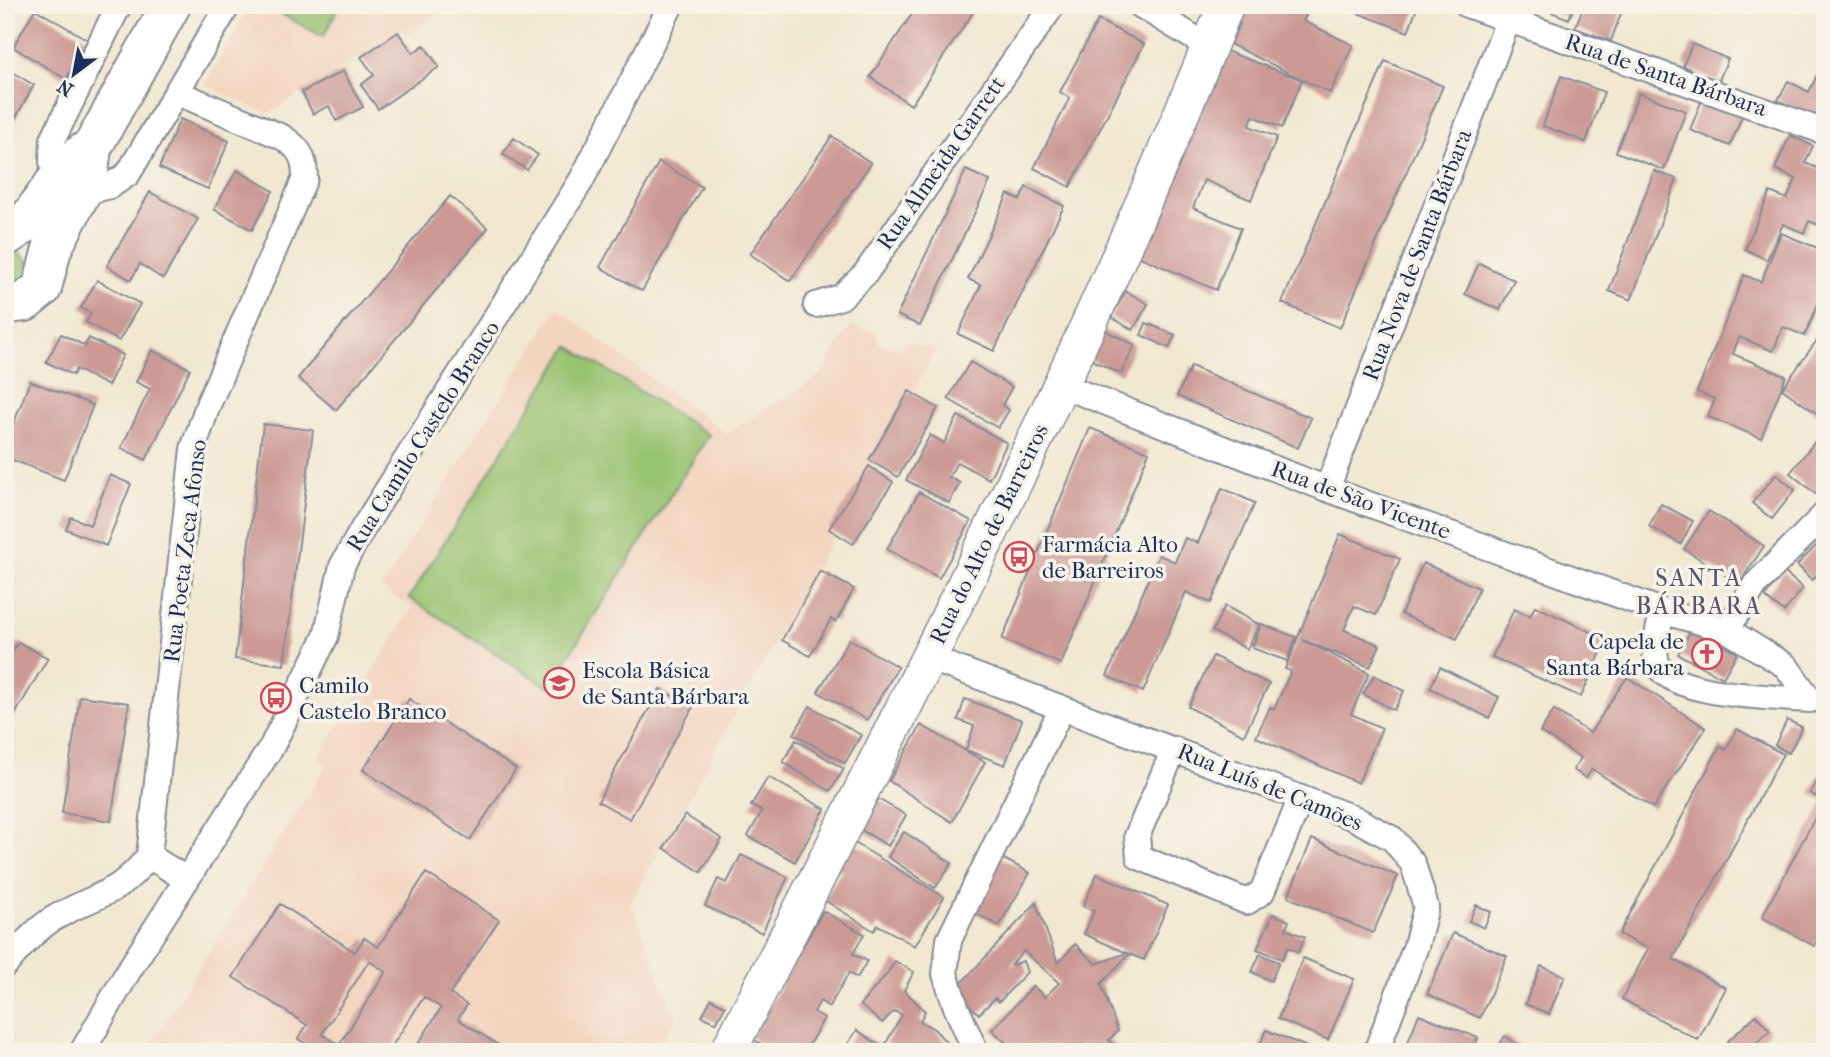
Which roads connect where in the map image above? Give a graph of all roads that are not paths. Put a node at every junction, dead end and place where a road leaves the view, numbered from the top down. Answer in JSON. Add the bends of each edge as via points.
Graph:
{"nodes":[{"id":1,"x":118,"y":5,"type":"edge"},
{"id":2,"x":171,"y":5,"type":"edge"},
{"id":3,"x":228,"y":5,"type":"edge"},
{"id":4,"x":671,"y":5,"type":"edge"},
{"id":5,"x":1053,"y":5,"type":"edge"},
{"id":6,"x":1140,"y":5,"type":"edge"},
{"id":7,"x":1226,"y":5,"type":"edge"},
{"id":8,"x":1467,"y":5,"type":"edge"},
{"id":9,"x":1511,"y":13,"type":"edge"},
{"id":10,"x":1209,"y":47,"type":"junction"},
{"id":11,"x":178,"y":93,"type":"junction"},
{"id":12,"x":1825,"y":132,"type":"edge"},
{"id":13,"x":69,"y":186,"type":"junction"},
{"id":14,"x":5,"y":237,"type":"edge"},
{"id":15,"x":46,"y":266,"type":"junction"},
{"id":16,"x":817,"y":306,"type":"dead end"},
{"id":17,"x":8,"y":307,"type":"edge"},
{"id":18,"x":1061,"y":385,"type":"junction"},
{"id":19,"x":1327,"y":489,"type":"junction"},
{"id":20,"x":1825,"y":514,"type":"edge"},
{"id":21,"x":1662,"y":611,"type":"junction"},
{"id":22,"x":1727,"y":630,"type":"junction"},
{"id":23,"x":929,"y":658,"type":"junction"},
{"id":24,"x":1817,"y":699,"type":"edge"},
{"id":25,"x":1062,"y":708,"type":"junction"},
{"id":26,"x":1174,"y":749,"type":"junction"},
{"id":27,"x":1301,"y":798,"type":"junction"},
{"id":28,"x":149,"y":856,"type":"junction"},
{"id":29,"x":186,"y":880,"type":"junction"},
{"id":30,"x":5,"y":965,"type":"edge"},
{"id":31,"x":82,"y":1052,"type":"edge"},
{"id":32,"x":728,"y":1052,"type":"edge"},
{"id":33,"x":976,"y":1052,"type":"edge"},
{"id":34,"x":1376,"y":1052,"type":"edge"}],
"edges":[{"from":1,"to":13,"type":"street","via":[[53,139],[52,162]]},
{"from":2,"to":13,"type":"main road","via":[[93,146],[70,162]]},
{"from":3,"to":11,"type":"street"},
{"from":4,"to":29,"type":"street","name":"Rua Camilo Castelo Branco","via":[[582,181],[342,566],[326,636],[309,676],[272,746]]},
{"from":5,"to":16,"type":"street","name":"Rua Almeida Garrett","via":[[865,274],[841,297]]},
{"from":6,"to":10,"type":"street"},
{"from":7,"to":10,"type":"street","name":"Rua do Alto de Barreiros"},
{"from":8,"to":9,"type":"street","name":"Rua de Santa Bárbara"},
{"from":9,"to":12,"type":"street","name":"Rua de Santa Bárbara"},
{"from":9,"to":19,"type":"street","name":"Rua Nova de Santa Bárbara"},
{"from":10,"to":18,"type":"street","name":"Rua do Alto de Barreiros"},
{"from":11,"to":13,"type":"street","via":[[128,174],[110,186]]},
{"from":11,"to":28,"type":"street","name":"Rua Poeta Zeca Afonso","via":[[296,145],[305,161],[305,178],[193,449]]},
{"from":13,"to":14,"type":"main road"},
{"from":13,"to":15,"type":"main road"},
{"from":14,"to":15,"type":"main road","via":[[27,239],[37,246]]},
{"from":15,"to":17,"type":"main road","via":[[46,277],[35,296]]},
{"from":18,"to":19,"type":"street","name":"Rua de São Vicente"},
{"from":18,"to":23,"type":"street","name":"Rua do Alto de Barreiros"},
{"from":19,"to":21,"type":"street","name":"Rua de São Vicente"},
{"from":20,"to":22,"type":"street","via":[[1755,585]]},
{"from":21,"to":22,"type":"street","name":"Rua de São Vicente"},
{"from":21,"to":24,"type":"street","name":"Rua de São Vicente","via":[[1656,657],[1667,675],[1696,688]]},
{"from":22,"to":24,"type":"street","name":"Rua de São Vicente","via":[[1786,666]]},
{"from":23,"to":25,"type":"street","name":"Rua Luís de Camões"},
{"from":23,"to":32,"type":"street","name":"Rua do Alto de Barreiros"},
{"from":25,"to":26,"type":"street","name":"Rua Luís de Camões"},
{"from":25,"to":33,"type":"street","via":[[949,940],[945,974]]},
{"from":26,"to":27,"type":"street","name":"Rua Luís de Camões"},
{"from":26,"to":27,"type":"street","via":[[1137,836],[1139,858],[1247,902],[1262,892]]},
{"from":27,"to":34,"type":"street","name":"Rua Luís de Camões","via":[[1393,839],[1412,864],[1426,907]]},
{"from":28,"to":29,"type":"street"},
{"from":28,"to":30,"type":"street","via":[[130,880],[57,916]]},
{"from":29,"to":31,"type":"street","name":"Rua Camilo Castelo Branco"}]}
